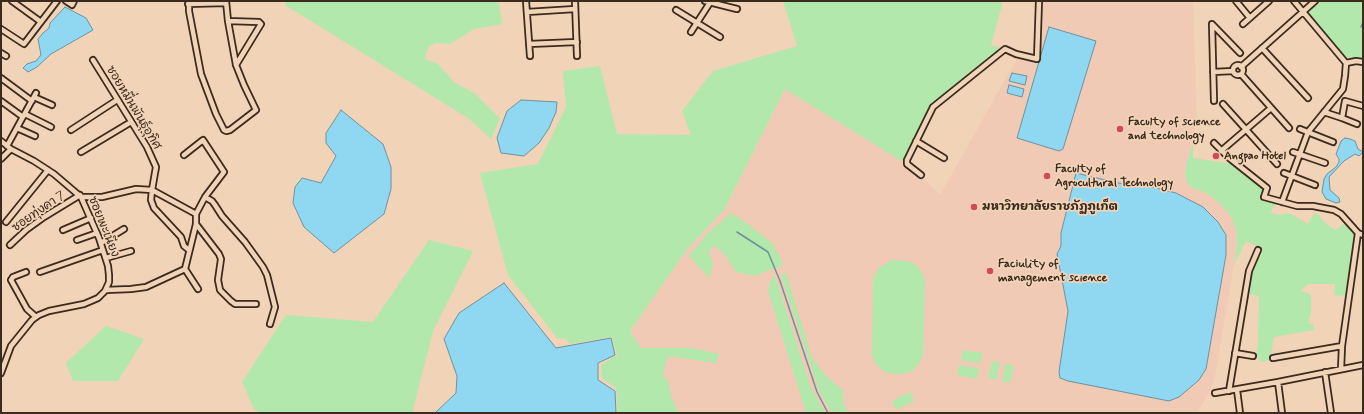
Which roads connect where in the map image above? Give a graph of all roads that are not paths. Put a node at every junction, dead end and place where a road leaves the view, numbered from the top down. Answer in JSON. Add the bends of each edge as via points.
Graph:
{"nodes":[{"id":1,"x":12,"y":1,"type":"edge"},
{"id":2,"x":57,"y":1,"type":"edge"},
{"id":3,"x":66,"y":1,"type":"edge"},
{"id":4,"x":74,"y":1,"type":"edge"},
{"id":5,"x":526,"y":1,"type":"edge"},
{"id":6,"x":575,"y":1,"type":"edge"},
{"id":7,"x":705,"y":1,"type":"edge"},
{"id":8,"x":1039,"y":1,"type":"edge"},
{"id":9,"x":1236,"y":1,"type":"edge"},
{"id":10,"x":1269,"y":1,"type":"edge"},
{"id":11,"x":1294,"y":1,"type":"edge"},
{"id":12,"x":1315,"y":1,"type":"edge"},
{"id":13,"x":188,"y":2,"type":"edge"},
{"id":14,"x":226,"y":2,"type":"edge"},
{"id":15,"x":711,"y":2,"type":"edge"},
{"id":16,"x":575,"y":9,"type":"junction"},
{"id":17,"x":676,"y":10,"type":"dead end"},
{"id":18,"x":737,"y":10,"type":"dead end"},
{"id":19,"x":1304,"y":11,"type":"junction"},
{"id":20,"x":527,"y":12,"type":"junction"},
{"id":21,"x":1250,"y":18,"type":"junction"},
{"id":22,"x":41,"y":22,"type":"junction"},
{"id":23,"x":228,"y":22,"type":"junction"},
{"id":24,"x":697,"y":23,"type":"junction"},
{"id":25,"x":1243,"y":24,"type":"dead end"},
{"id":26,"x":1,"y":29,"type":"edge"},
{"id":27,"x":690,"y":32,"type":"dead end"},
{"id":28,"x":720,"y":37,"type":"dead end"},
{"id":29,"x":577,"y":42,"type":"junction"},
{"id":30,"x":529,"y":44,"type":"junction"},
{"id":31,"x":1262,"y":48,"type":"junction"},
{"id":32,"x":1,"y":53,"type":"edge"},
{"id":33,"x":1240,"y":54,"type":"dead end"},
{"id":34,"x":6,"y":56,"type":"dead end"},
{"id":35,"x":530,"y":56,"type":"dead end"},
{"id":36,"x":577,"y":56,"type":"dead end"},
{"id":37,"x":93,"y":60,"type":"dead end"},
{"id":38,"x":1363,"y":62,"type":"edge"},
{"id":39,"x":1346,"y":64,"type":"junction"},
{"id":40,"x":236,"y":65,"type":"junction"},
{"id":41,"x":1241,"y":67,"type":"junction"},
{"id":42,"x":1233,"y":71,"type":"junction"},
{"id":43,"x":1213,"y":72,"type":"junction"},
{"id":44,"x":1241,"y":74,"type":"junction"},
{"id":45,"x":1,"y":78,"type":"edge"},
{"id":46,"x":34,"y":97,"type":"junction"},
{"id":47,"x":1308,"y":98,"type":"dead end"},
{"id":48,"x":117,"y":100,"type":"junction"},
{"id":49,"x":1,"y":101,"type":"edge"},
{"id":50,"x":1214,"y":101,"type":"dead end"},
{"id":51,"x":1223,"y":104,"type":"dead end"},
{"id":52,"x":52,"y":106,"type":"dead end"},
{"id":53,"x":1363,"y":106,"type":"edge"},
{"id":54,"x":1271,"y":108,"type":"junction"},
{"id":55,"x":1324,"y":112,"type":"junction"},
{"id":56,"x":24,"y":115,"type":"junction"},
{"id":57,"x":1342,"y":118,"type":"junction"},
{"id":58,"x":132,"y":122,"type":"junction"},
{"id":59,"x":1357,"y":124,"type":"dead end"},
{"id":60,"x":51,"y":127,"type":"dead end"},
{"id":61,"x":17,"y":128,"type":"junction"},
{"id":62,"x":1289,"y":128,"type":"dead end"},
{"id":63,"x":1246,"y":129,"type":"junction"},
{"id":64,"x":1300,"y":129,"type":"dead end"},
{"id":65,"x":71,"y":130,"type":"dead end"},
{"id":66,"x":1308,"y":132,"type":"junction"},
{"id":67,"x":35,"y":136,"type":"dead end"},
{"id":68,"x":1,"y":141,"type":"edge"},
{"id":69,"x":916,"y":141,"type":"junction"},
{"id":70,"x":1333,"y":142,"type":"dead end"},
{"id":71,"x":1214,"y":144,"type":"dead end"},
{"id":72,"x":9,"y":148,"type":"junction"},
{"id":73,"x":1221,"y":151,"type":"junction"},
{"id":74,"x":81,"y":152,"type":"dead end"},
{"id":75,"x":1292,"y":152,"type":"dead end"},
{"id":76,"x":1300,"y":154,"type":"junction"},
{"id":77,"x":184,"y":155,"type":"dead end"},
{"id":78,"x":1,"y":158,"type":"edge"},
{"id":79,"x":944,"y":158,"type":"dead end"},
{"id":80,"x":1325,"y":163,"type":"dead end"},
{"id":81,"x":1277,"y":164,"type":"dead end"},
{"id":82,"x":48,"y":170,"type":"junction"},
{"id":83,"x":1284,"y":173,"type":"dead end"},
{"id":84,"x":921,"y":175,"type":"dead end"},
{"id":85,"x":1292,"y":176,"type":"junction"},
{"id":86,"x":1315,"y":185,"type":"dead end"},
{"id":87,"x":152,"y":190,"type":"junction"},
{"id":88,"x":80,"y":196,"type":"junction"},
{"id":89,"x":205,"y":197,"type":"junction"},
{"id":90,"x":1282,"y":202,"type":"junction"},
{"id":91,"x":196,"y":214,"type":"junction"},
{"id":92,"x":91,"y":218,"type":"junction"},
{"id":93,"x":6,"y":222,"type":"dead end"},
{"id":94,"x":196,"y":224,"type":"junction"},
{"id":95,"x":124,"y":229,"type":"dead end"},
{"id":96,"x":63,"y":230,"type":"dead end"},
{"id":97,"x":97,"y":233,"type":"junction"},
{"id":98,"x":1361,"y":234,"type":"edge"},
{"id":99,"x":77,"y":240,"type":"dead end"},
{"id":100,"x":101,"y":243,"type":"junction"},
{"id":101,"x":10,"y":245,"type":"dead end"},
{"id":102,"x":103,"y":250,"type":"junction"},
{"id":103,"x":189,"y":250,"type":"junction"},
{"id":104,"x":1258,"y":250,"type":"dead end"},
{"id":105,"x":131,"y":251,"type":"dead end"},
{"id":106,"x":106,"y":258,"type":"junction"},
{"id":107,"x":185,"y":269,"type":"junction"},
{"id":108,"x":26,"y":272,"type":"dead end"},
{"id":109,"x":40,"y":272,"type":"dead end"},
{"id":110,"x":198,"y":289,"type":"dead end"},
{"id":111,"x":106,"y":290,"type":"junction"},
{"id":112,"x":256,"y":304,"type":"dead end"},
{"id":113,"x":36,"y":317,"type":"junction"},
{"id":114,"x":270,"y":324,"type":"dead end"},
{"id":115,"x":1342,"y":346,"type":"junction"},
{"id":116,"x":1236,"y":353,"type":"junction"},
{"id":117,"x":1253,"y":356,"type":"dead end"},
{"id":118,"x":1273,"y":358,"type":"dead end"},
{"id":119,"x":1363,"y":364,"type":"edge"},
{"id":120,"x":1341,"y":369,"type":"junction"},
{"id":121,"x":1324,"y":372,"type":"junction"},
{"id":122,"x":1,"y":373,"type":"edge"},
{"id":123,"x":1278,"y":382,"type":"junction"},
{"id":124,"x":1237,"y":390,"type":"junction"},
{"id":125,"x":1229,"y":391,"type":"junction"},
{"id":126,"x":1215,"y":393,"type":"dead end"},
{"id":127,"x":1240,"y":413,"type":"edge"},
{"id":128,"x":1282,"y":413,"type":"edge"},
{"id":129,"x":1331,"y":413,"type":"edge"}],
"edges":[{"from":1,"to":22,"type":"street"},
{"from":2,"to":22,"type":"street"},
{"from":3,"to":4,"type":"street","via":[[72,5]]},
{"from":5,"to":20,"type":"street"},
{"from":6,"to":16,"type":"street"},
{"from":7,"to":15,"type":"street"},
{"from":8,"to":69,"type":"street","via":[[1037,59],[1005,49],[934,107]]},
{"from":9,"to":21,"type":"street"},
{"from":10,"to":21,"type":"street"},
{"from":11,"to":19,"type":"street"},
{"from":12,"to":19,"type":"street"},
{"from":13,"to":14,"type":"street"},
{"from":13,"to":40,"type":"street","via":[[202,74],[216,114],[226,131],[256,110]]},
{"from":14,"to":23,"type":"street"},
{"from":15,"to":18,"type":"street"},
{"from":15,"to":24,"type":"street"},
{"from":16,"to":20,"type":"street"},
{"from":16,"to":29,"type":"street"},
{"from":17,"to":24,"type":"street"},
{"from":19,"to":31,"type":"street"},
{"from":19,"to":39,"type":"street"},
{"from":20,"to":30,"type":"street"},
{"from":21,"to":25,"type":"street"},
{"from":22,"to":26,"type":"street","via":[[24,44]]},
{"from":23,"to":40,"type":"street"},
{"from":23,"to":40,"type":"street","via":[[261,24]]},
{"from":24,"to":27,"type":"street"},
{"from":24,"to":28,"type":"street"},
{"from":29,"to":30,"type":"street"},
{"from":29,"to":36,"type":"street"},
{"from":30,"to":35,"type":"street"},
{"from":31,"to":41,"type":"street"},
{"from":31,"to":47,"type":"street"},
{"from":32,"to":34,"type":"street"},
{"from":33,"to":43,"type":"street","via":[[1212,24]]},
{"from":37,"to":48,"type":"street","name":"ซอยหมื่นพันธุ์อุทิศ"},
{"from":38,"to":39,"type":"street"},
{"from":39,"to":55,"type":"street","via":[[1343,89]]},
{"from":41,"to":42,"type":"street","via":[[1236,66]]},
{"from":41,"to":44,"type":"street"},
{"from":42,"to":43,"type":"street"},
{"from":42,"to":44,"type":"street","via":[[1236,75]]},
{"from":43,"to":50,"type":"street"},
{"from":44,"to":54,"type":"street"},
{"from":45,"to":46,"type":"street"},
{"from":46,"to":52,"type":"street"},
{"from":46,"to":56,"type":"street"},
{"from":48,"to":58,"type":"street","name":"ซอยหมื่นพันธุ์อุทิศ"},
{"from":48,"to":65,"type":"street"},
{"from":49,"to":56,"type":"street"},
{"from":51,"to":63,"type":"street"},
{"from":53,"to":57,"type":"street","via":[[1345,100]]},
{"from":54,"to":62,"type":"street"},
{"from":54,"to":63,"type":"street"},
{"from":55,"to":57,"type":"street"},
{"from":55,"to":66,"type":"street"},
{"from":56,"to":60,"type":"street"},
{"from":56,"to":61,"type":"street"},
{"from":57,"to":59,"type":"street"},
{"from":58,"to":74,"type":"street"},
{"from":58,"to":87,"type":"street","name":"ซอยหมื่นพันธุ์อุทิศ","via":[[156,167]]},
{"from":61,"to":67,"type":"street"},
{"from":61,"to":72,"type":"street"},
{"from":63,"to":73,"type":"street"},
{"from":63,"to":81,"type":"street"},
{"from":64,"to":66,"type":"street"},
{"from":66,"to":70,"type":"street"},
{"from":66,"to":76,"type":"street"},
{"from":68,"to":72,"type":"street","name":"ซอยพะเนียง"},
{"from":69,"to":79,"type":"street"},
{"from":69,"to":84,"type":"street","via":[[906,163]]},
{"from":71,"to":73,"type":"street"},
{"from":72,"to":78,"type":"street"},
{"from":72,"to":82,"type":"street","name":"ซอยพะเนียง"},
{"from":73,"to":90,"type":"street","via":[[1267,188],[1264,197]]},
{"from":75,"to":76,"type":"street"},
{"from":76,"to":80,"type":"street"},
{"from":76,"to":85,"type":"street"},
{"from":77,"to":89,"type":"street","via":[[203,140],[224,172]]},
{"from":82,"to":88,"type":"street","name":"ซอยพะเนียง"},
{"from":82,"to":93,"type":"street"},
{"from":83,"to":85,"type":"street"},
{"from":85,"to":86,"type":"street"},
{"from":85,"to":90,"type":"street"},
{"from":87,"to":88,"type":"street","via":[[136,189],[102,197]]},
{"from":87,"to":91,"type":"street"},
{"from":87,"to":103,"type":"street","name":"ซอยหมื่นพันธุ์อุทิศ","via":[[151,200],[154,208],[181,237],[184,246]]},
{"from":88,"to":92,"type":"street","name":"ซอยพะเนียง"},
{"from":88,"to":101,"type":"street","name":"ซอยทุ่งคา 7","via":[[26,230]]},
{"from":89,"to":91,"type":"street"},
{"from":89,"to":114,"type":"street","via":[[212,200],[268,276],[275,307]]},
{"from":90,"to":98,"type":"street","via":[[1334,210]]},
{"from":91,"to":94,"type":"street"},
{"from":92,"to":96,"type":"street"},
{"from":92,"to":97,"type":"street","name":"ซอยพะเนียง"},
{"from":94,"to":103,"type":"street"},
{"from":94,"to":112,"type":"street","via":[[221,259],[218,280],[220,290],[235,304]]},
{"from":95,"to":100,"type":"street"},
{"from":97,"to":99,"type":"street"},
{"from":97,"to":100,"type":"street","name":"ซอยพะเนียง"},
{"from":98,"to":115,"type":"street"},
{"from":100,"to":102,"type":"street","name":"ซอยพะเนียง"},
{"from":102,"to":106,"type":"street","name":"ซอยพะเนียง"},
{"from":102,"to":109,"type":"street"},
{"from":103,"to":107,"type":"street"},
{"from":104,"to":116,"type":"street","via":[[1249,271]]},
{"from":105,"to":106,"type":"street"},
{"from":106,"to":111,"type":"street","name":"ซอยพะเนียง","via":[[109,282]]},
{"from":107,"to":110,"type":"street"},
{"from":107,"to":111,"type":"street","via":[[146,287]]},
{"from":108,"to":113,"type":"street","via":[[13,276],[11,280],[27,309]]},
{"from":111,"to":113,"type":"street","via":[[98,298],[84,304],[49,311]]},
{"from":113,"to":122,"type":"street","via":[[11,346]]},
{"from":115,"to":118,"type":"street"},
{"from":115,"to":120,"type":"street"},
{"from":116,"to":117,"type":"street"},
{"from":116,"to":125,"type":"street"},
{"from":119,"to":120,"type":"street"},
{"from":120,"to":121,"type":"street"},
{"from":121,"to":123,"type":"street"},
{"from":121,"to":129,"type":"street"},
{"from":123,"to":124,"type":"street"},
{"from":123,"to":128,"type":"street"},
{"from":124,"to":125,"type":"street"},
{"from":124,"to":127,"type":"street"},
{"from":125,"to":126,"type":"street"}]}
